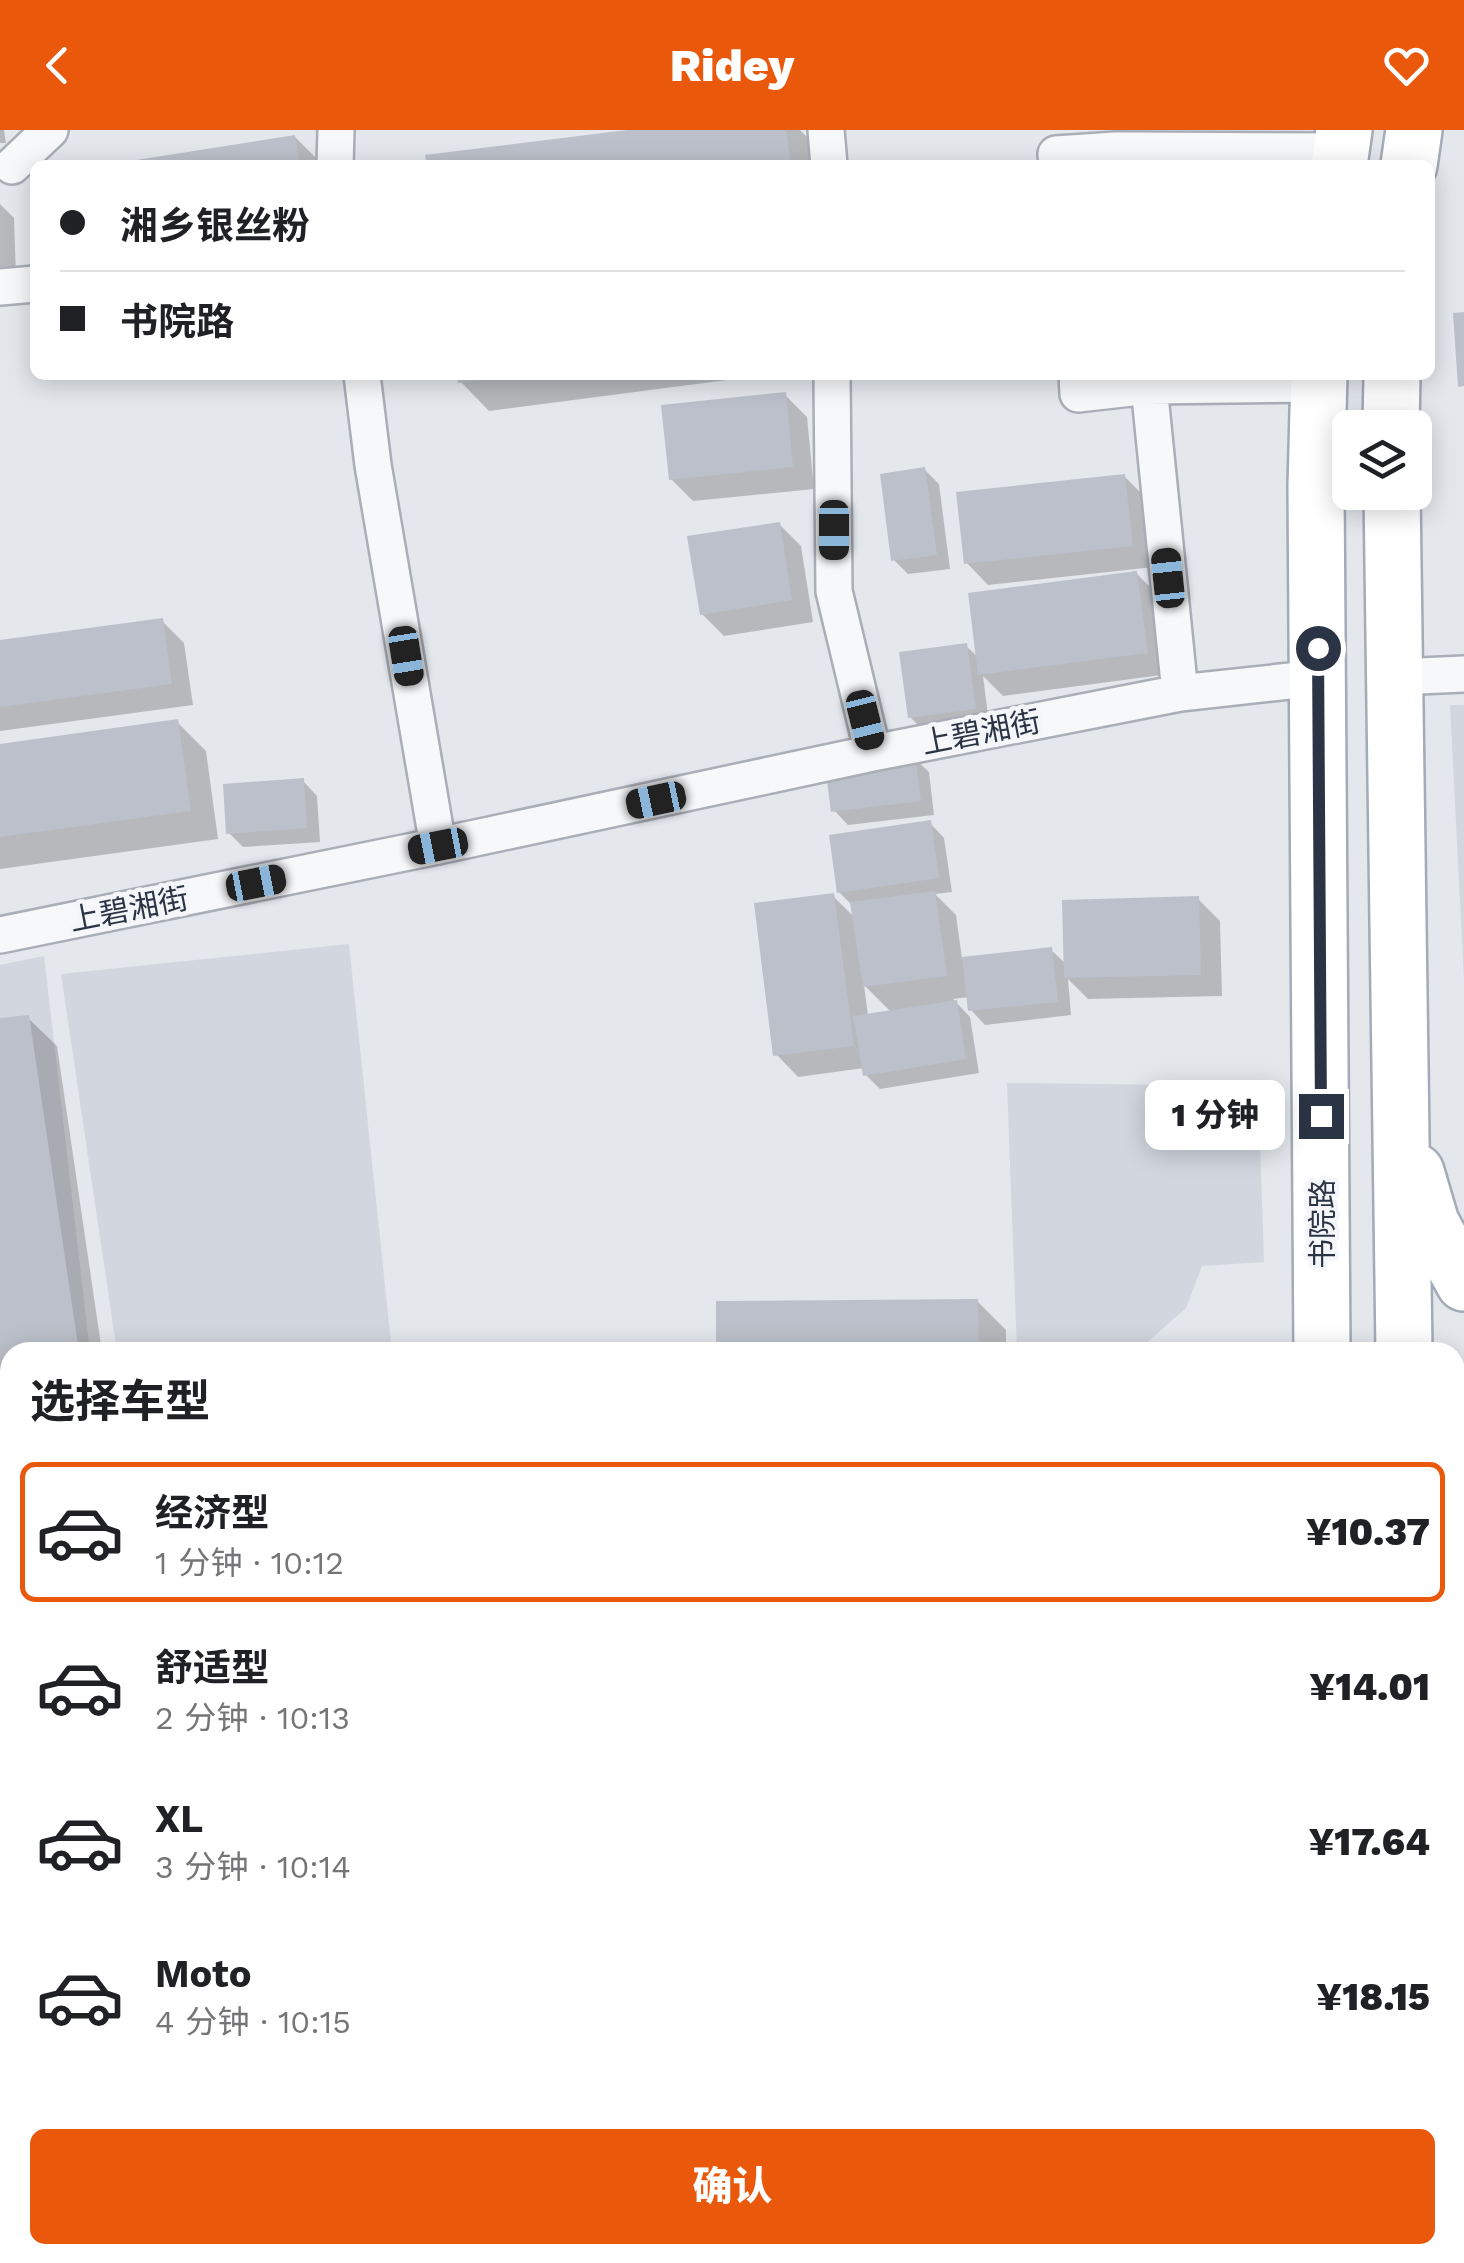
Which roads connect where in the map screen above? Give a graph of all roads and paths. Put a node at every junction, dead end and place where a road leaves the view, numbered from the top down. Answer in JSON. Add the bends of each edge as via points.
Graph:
{"nodes":[{"id":1,"x":50,"y":130,"type":"edge"},
{"id":2,"x":336,"y":130,"type":"edge"},
{"id":3,"x":826,"y":130,"type":"edge"},
{"id":4,"x":1414,"y":130,"type":"edge"},
{"id":5,"x":1116,"y":140,"type":"edge"},
{"id":6,"x":1341,"y":149,"type":"edge"},
{"id":7,"x":336,"y":160,"type":"edge"},
{"id":8,"x":829,"y":160,"type":"edge"},
{"id":9,"x":1057,"y":160,"type":"edge"},
{"id":10,"x":1411,"y":160,"type":"edge"},
{"id":11,"x":12,"y":166,"type":"dead end"},
{"id":12,"x":30,"y":284,"type":"edge"},
{"id":13,"x":0,"y":287,"type":"edge"},
{"id":14,"x":363,"y":380,"type":"edge"},
{"id":15,"x":832,"y":380,"type":"edge"},
{"id":16,"x":1077,"y":380,"type":"edge"},
{"id":17,"x":1295,"y":380,"type":"edge"},
{"id":18,"x":1319,"y":380,"type":"edge"},
{"id":19,"x":1392,"y":380,"type":"edge"},
{"id":20,"x":1149,"y":386,"type":"junction"},
{"id":21,"x":1391,"y":410,"type":"edge"},
{"id":22,"x":1392,"y":510,"type":"edge"},
{"id":23,"x":1464,"y":674,"type":"edge"},
{"id":24,"x":1396,"y":677,"type":"junction"},
{"id":25,"x":1318,"y":678,"type":"junction"},
{"id":26,"x":1180,"y":693,"type":"junction"},
{"id":27,"x":873,"y":753,"type":"junction"},
{"id":28,"x":438,"y":846,"type":"junction"},
{"id":29,"x":0,"y":934,"type":"edge"},
{"id":30,"x":1400,"y":1105,"type":"junction"},
{"id":31,"x":1464,"y":1283,"type":"edge"},
{"id":32,"x":1320,"y":1340,"type":"edge"},
{"id":33,"x":1404,"y":1342,"type":"edge"}],
"edges":[{"from":1,"to":11,"type":"street"},
{"from":2,"to":7,"type":"street"},
{"from":3,"to":8,"type":"street"},
{"from":4,"to":10,"type":"main road"},
{"from":5,"to":6,"type":"street"},
{"from":5,"to":9,"type":"street","via":[[1056,154]]},
{"from":12,"to":13,"type":"street"},
{"from":14,"to":28,"type":"street"},
{"from":15,"to":27,"type":"street","via":[[834,591]]},
{"from":16,"to":20,"type":"street","via":[[1078,394]]},
{"from":17,"to":20,"type":"street"},
{"from":18,"to":25,"type":"main road","name":"书院路"},
{"from":19,"to":21,"type":"main road"},
{"from":20,"to":26,"type":"street"},
{"from":22,"to":24,"type":"main road"},
{"from":23,"to":24,"type":"street"},
{"from":24,"to":30,"type":"main road"},
{"from":25,"to":26,"type":"street","name":"上碧湘街"},
{"from":25,"to":32,"type":"main road","name":"书院路"},
{"from":26,"to":27,"type":"street","name":"上碧湘街"},
{"from":27,"to":28,"type":"street","name":"上碧湘街"},
{"from":28,"to":29,"type":"street","name":"上碧湘街"},
{"from":30,"to":31,"type":"main road","via":[[1431,1222]]},
{"from":30,"to":33,"type":"main road"}]}
